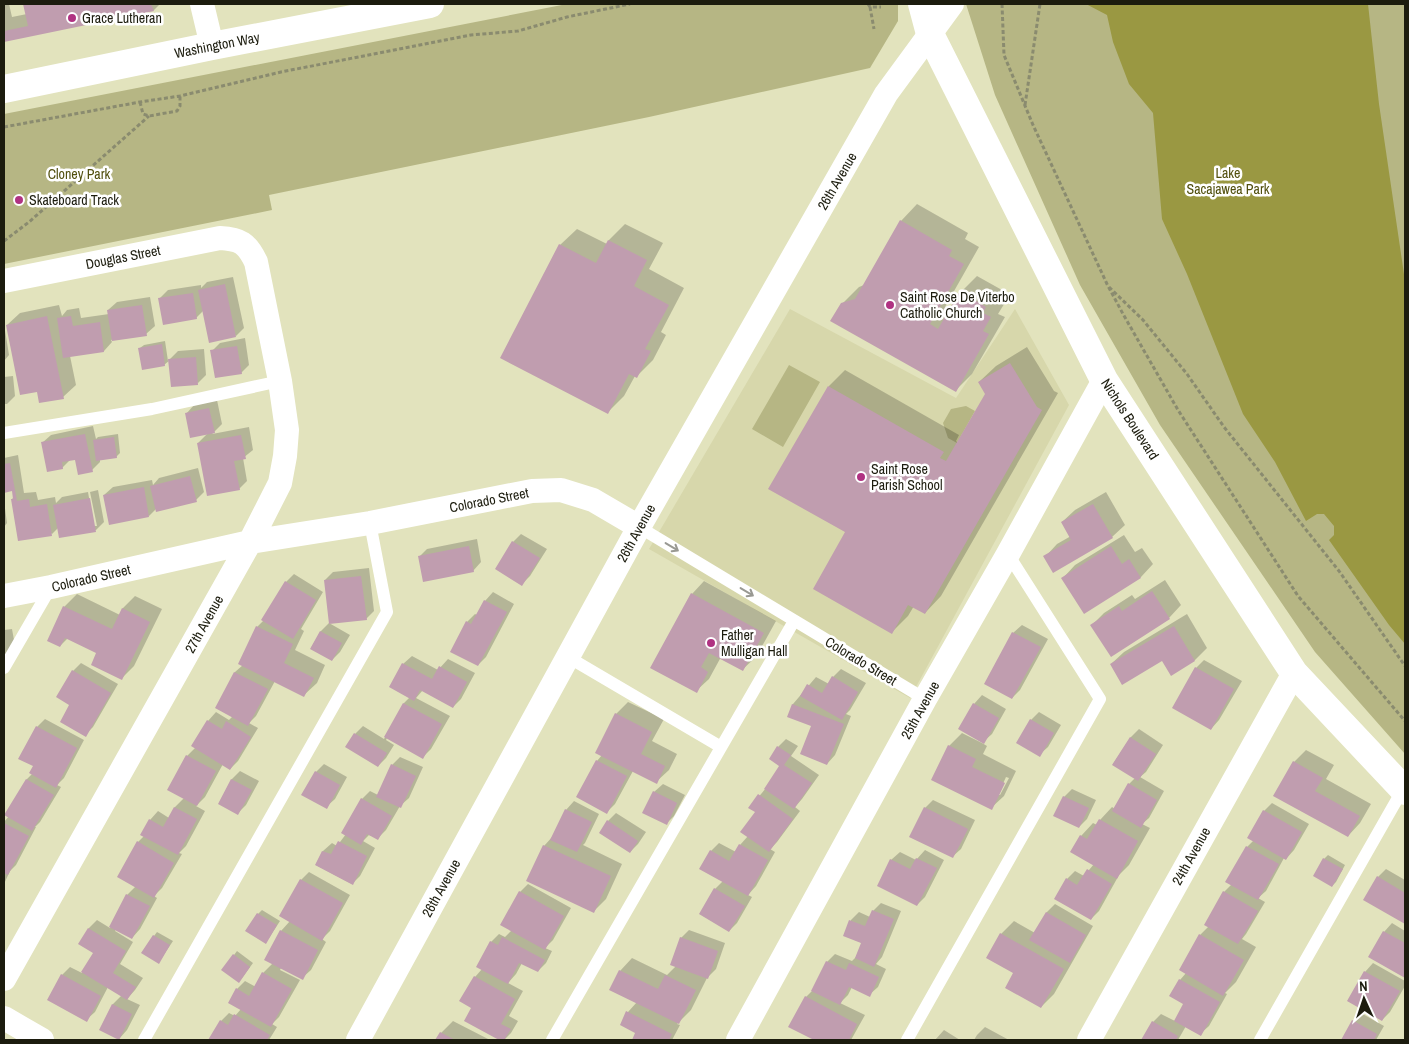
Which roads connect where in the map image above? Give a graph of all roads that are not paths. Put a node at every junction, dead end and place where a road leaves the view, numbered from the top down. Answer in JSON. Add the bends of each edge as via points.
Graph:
{"nodes":[{"id":1,"x":202,"y":4,"type":"edge"},
{"id":2,"x":430,"y":4,"type":"edge"},
{"id":3,"x":922,"y":4,"type":"edge"},
{"id":4,"x":952,"y":4,"type":"edge"},
{"id":5,"x":930,"y":34,"type":"junction"},
{"id":6,"x":212,"y":46,"type":"junction"},
{"id":7,"x":4,"y":89,"type":"edge"},
{"id":8,"x":243,"y":243,"type":"joint"},
{"id":9,"x":4,"y":281,"type":"edge"},
{"id":10,"x":1104,"y":380,"type":"junction"},
{"id":11,"x":280,"y":381,"type":"junction"},
{"id":12,"x":4,"y":433,"type":"edge"},
{"id":13,"x":370,"y":523,"type":"junction"},
{"id":14,"x":639,"y":527,"type":"junction"},
{"id":15,"x":250,"y":542,"type":"junction"},
{"id":16,"x":1008,"y":554,"type":"junction"},
{"id":17,"x":52,"y":587,"type":"junction"},
{"id":18,"x":4,"y":596,"type":"edge"},
{"id":19,"x":794,"y":621,"type":"junction"},
{"id":20,"x":568,"y":657,"type":"junction"},
{"id":21,"x":4,"y":668,"type":"edge"},
{"id":22,"x":1294,"y":673,"type":"junction"},
{"id":23,"x":926,"y":699,"type":"junction"},
{"id":24,"x":721,"y":747,"type":"junction"},
{"id":25,"x":1404,"y":790,"type":"edge"},
{"id":26,"x":4,"y":979,"type":"edge"},
{"id":27,"x":4,"y":1018,"type":"edge"},
{"id":28,"x":42,"y":1040,"type":"edge"},
{"id":29,"x":144,"y":1040,"type":"edge"},
{"id":30,"x":358,"y":1040,"type":"edge"},
{"id":31,"x":552,"y":1040,"type":"edge"},
{"id":32,"x":738,"y":1040,"type":"edge"},
{"id":33,"x":906,"y":1040,"type":"edge"},
{"id":34,"x":1089,"y":1040,"type":"edge"},
{"id":35,"x":1260,"y":1040,"type":"edge"}],
"edges":[{"from":1,"to":6,"type":"street"},
{"from":2,"to":6,"type":"main road","name":"Washington Way"},
{"from":3,"to":5,"type":"main road","name":"Nichols Boulevard"},
{"from":4,"to":5,"type":"street"},
{"from":5,"to":10,"type":"main road","name":"Nichols Boulevard"},
{"from":5,"to":14,"type":"street","name":"26th Avenue","via":[[886,94]]},
{"from":6,"to":7,"type":"main road","name":"Washington Way"},
{"from":8,"to":9,"type":"street","name":"Douglas Street","via":[[220,238]]},
{"from":8,"to":11,"type":"street","name":"27th Avenue","via":[[256,262]]},
{"from":10,"to":16,"type":"street","name":"25th Avenue"},
{"from":10,"to":22,"type":"main road","name":"Nichols Boulevard"},
{"from":11,"to":12,"type":"lane","via":[[152,409]]},
{"from":11,"to":15,"type":"street","name":"27th Avenue","via":[[287,430],[280,483]]},
{"from":13,"to":14,"type":"street","name":"Colorado Street","via":[[532,491],[561,490],[593,500]]},
{"from":13,"to":15,"type":"street","name":"Colorado Street"},
{"from":13,"to":29,"type":"lane","via":[[387,612]]},
{"from":14,"to":19,"type":"lane","name":"Colorado Street","one_way":true},
{"from":14,"to":20,"type":"street","name":"26th Avenue"},
{"from":15,"to":17,"type":"street","name":"Colorado Street"},
{"from":15,"to":26,"type":"street","name":"27th Avenue"},
{"from":16,"to":23,"type":"street","name":"25th Avenue"},
{"from":16,"to":33,"type":"lane","via":[[1100,699]]},
{"from":17,"to":18,"type":"street","name":"Colorado Street"},
{"from":17,"to":21,"type":"lane"},
{"from":19,"to":23,"type":"lane","name":"Colorado Street"},
{"from":19,"to":24,"type":"lane"},
{"from":20,"to":24,"type":"lane"},
{"from":20,"to":30,"type":"street","name":"26th Avenue"},
{"from":22,"to":25,"type":"main road","name":"Nichols Boulevard"},
{"from":22,"to":34,"type":"street","name":"24th Avenue"},
{"from":23,"to":32,"type":"street","name":"25th Avenue"},
{"from":24,"to":31,"type":"lane"},
{"from":25,"to":35,"type":"lane"},
{"from":27,"to":28,"type":"street"}]}
